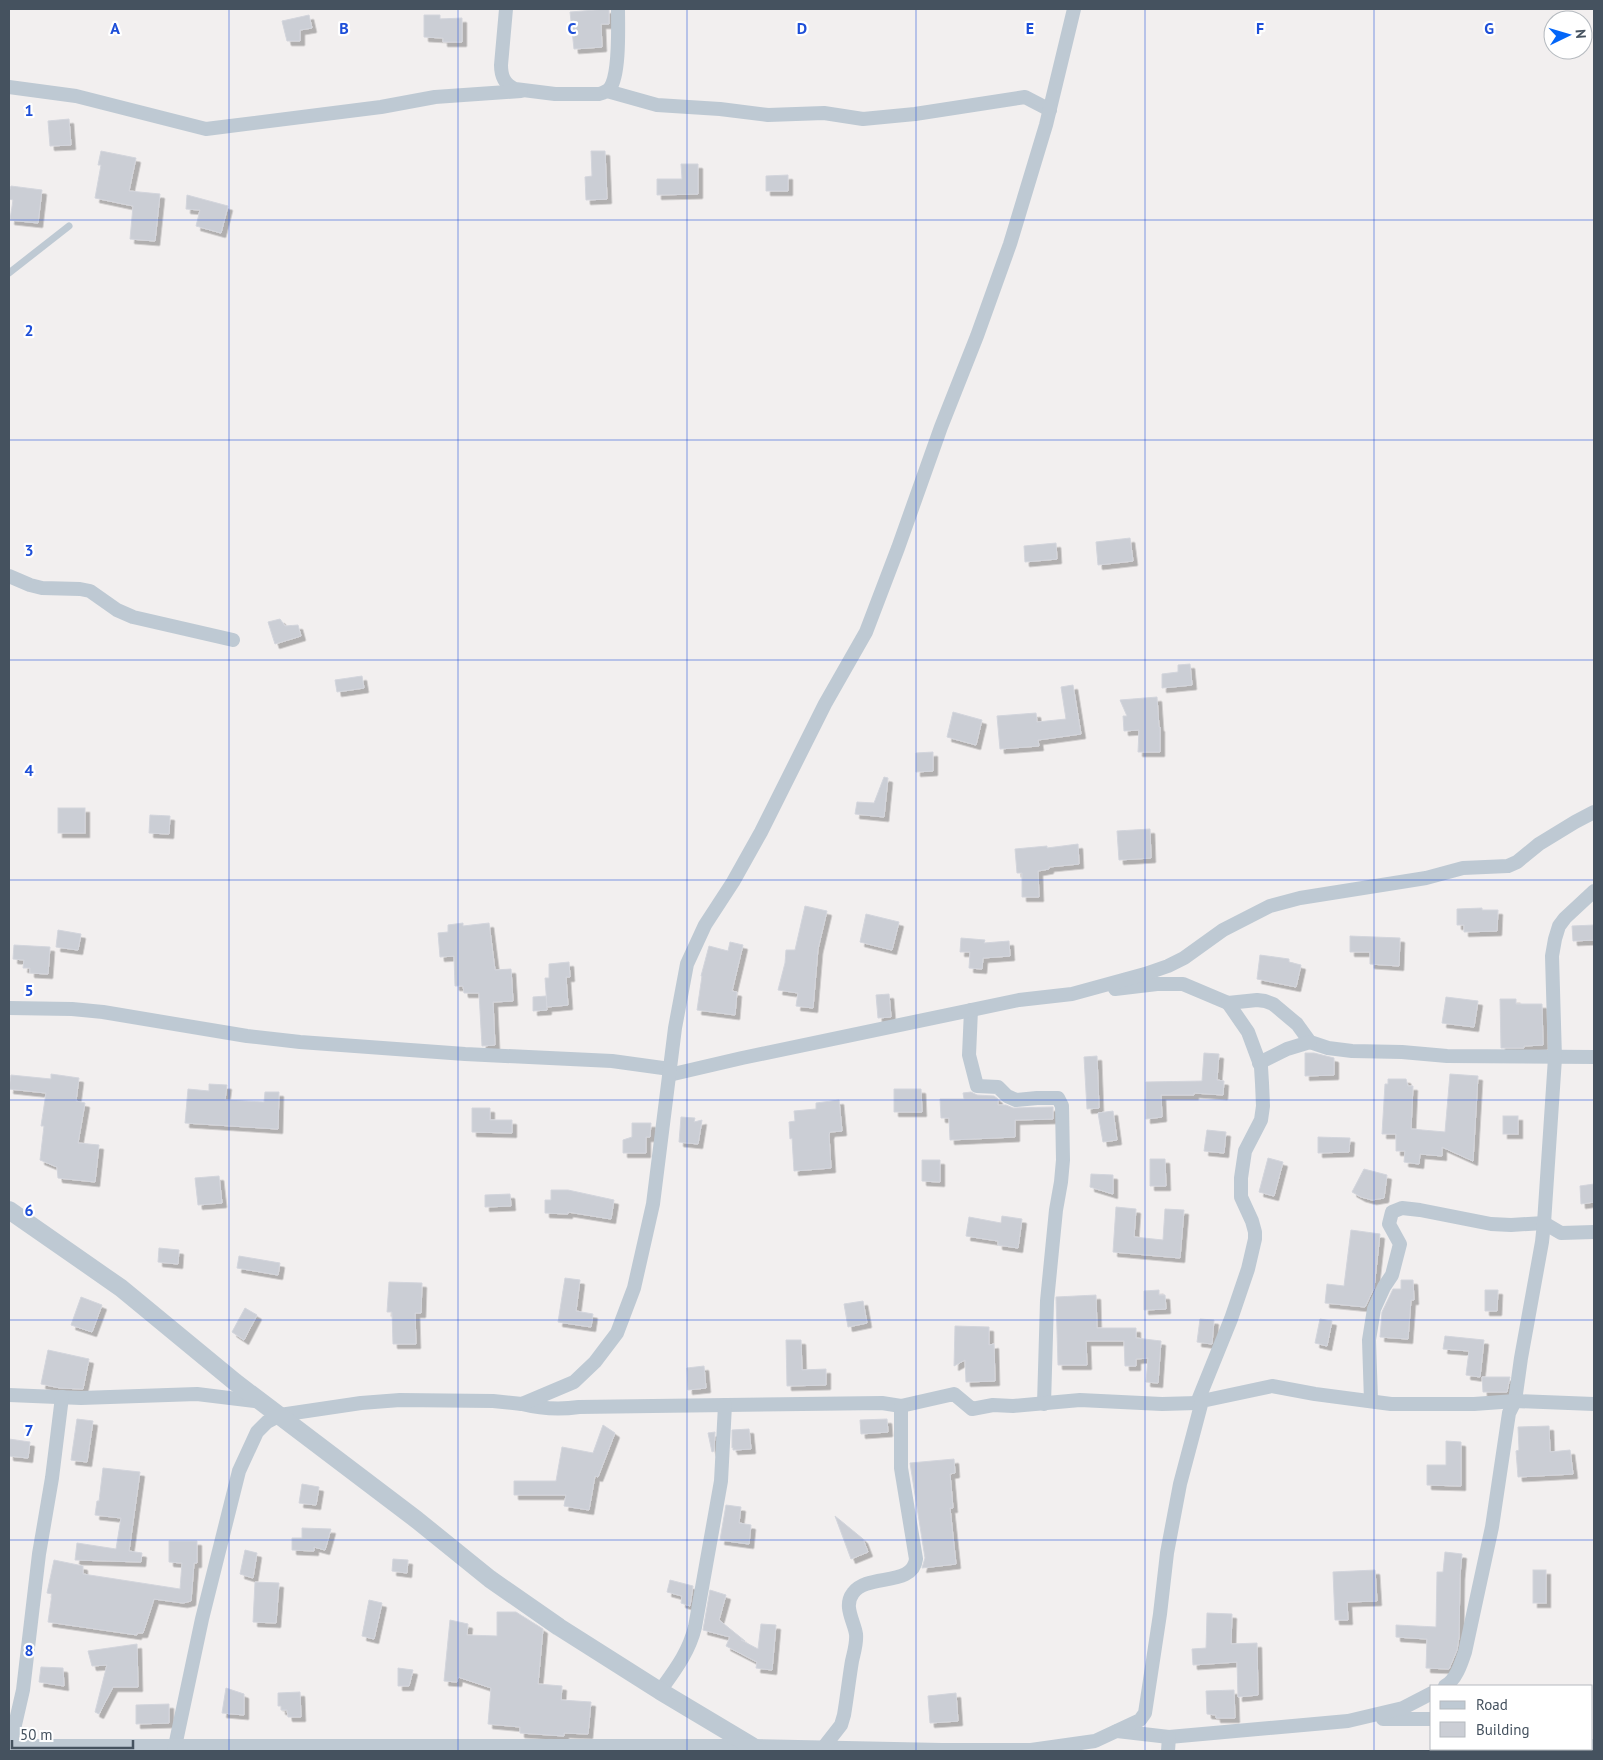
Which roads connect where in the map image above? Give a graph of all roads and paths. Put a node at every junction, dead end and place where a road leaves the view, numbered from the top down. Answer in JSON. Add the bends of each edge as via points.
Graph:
{"nodes":[{"id":1,"x":506,"y":9,"type":"edge"},
{"id":2,"x":618,"y":9,"type":"edge"},
{"id":3,"x":1074,"y":9,"type":"edge"},
{"id":4,"x":9,"y":86,"type":"edge"},
{"id":5,"x":521,"y":91,"type":"junction"},
{"id":6,"x":608,"y":91,"type":"junction"},
{"id":7,"x":1050,"y":110,"type":"junction"},
{"id":8,"x":69,"y":226,"type":"dead end"},
{"id":9,"x":9,"y":273,"type":"edge"},
{"id":10,"x":9,"y":576,"type":"edge"},
{"id":11,"x":233,"y":640,"type":"dead end"},
{"id":12,"x":1594,"y":812,"type":"edge"},
{"id":13,"x":1594,"y":891,"type":"edge"},
{"id":14,"x":1072,"y":994,"type":"junction"},
{"id":15,"x":1228,"y":1003,"type":"junction"},
{"id":16,"x":9,"y":1008,"type":"edge"},
{"id":17,"x":971,"y":1010,"type":"junction"},
{"id":18,"x":1310,"y":1042,"type":"junction"},
{"id":19,"x":1594,"y":1057,"type":"edge"},
{"id":20,"x":1555,"y":1058,"type":"junction"},
{"id":21,"x":1259,"y":1063,"type":"junction"},
{"id":22,"x":669,"y":1072,"type":"junction"},
{"id":23,"x":9,"y":1210,"type":"edge"},
{"id":24,"x":1544,"y":1223,"type":"junction"},
{"id":25,"x":1594,"y":1232,"type":"edge"},
{"id":26,"x":9,"y":1395,"type":"edge"},
{"id":27,"x":62,"y":1397,"type":"junction"},
{"id":28,"x":1515,"y":1401,"type":"junction"},
{"id":29,"x":262,"y":1402,"type":"junction"},
{"id":30,"x":1199,"y":1402,"type":"junction"},
{"id":31,"x":1371,"y":1402,"type":"junction"},
{"id":32,"x":522,"y":1404,"type":"junction"},
{"id":33,"x":1044,"y":1404,"type":"junction"},
{"id":34,"x":1594,"y":1404,"type":"edge"},
{"id":35,"x":725,"y":1405,"type":"junction"},
{"id":36,"x":901,"y":1406,"type":"junction"},
{"id":37,"x":280,"y":1415,"type":"junction"},
{"id":38,"x":1446,"y":1685,"type":"edge"},
{"id":39,"x":660,"y":1690,"type":"junction"},
{"id":40,"x":1430,"y":1694,"type":"edge"},
{"id":41,"x":1361,"y":1719,"type":"junction"},
{"id":42,"x":1430,"y":1720,"type":"edge"},
{"id":43,"x":1117,"y":1731,"type":"junction"},
{"id":44,"x":1168,"y":1744,"type":"edge"},
{"id":45,"x":9,"y":1746,"type":"edge"},
{"id":46,"x":174,"y":1748,"type":"edge"},
{"id":47,"x":756,"y":1748,"type":"edge"},
{"id":48,"x":823,"y":1748,"type":"junction"},
{"id":49,"x":9,"y":1751,"type":"edge"}],
"edges":[{"from":1,"to":5,"type":"street","via":[[501,74],[510,87]]},
{"from":2,"to":6,"type":"street","via":[[614,73]]},
{"from":3,"to":7,"type":"street"},
{"from":4,"to":5,"type":"street","via":[[76,96],[206,129],[435,97]]},
{"from":5,"to":6,"type":"street","via":[[555,94]]},
{"from":6,"to":7,"type":"street","via":[[657,105],[768,115],[824,113],[863,119],[1025,97]]},
{"from":7,"to":22,"type":"street","via":[[1007,253],[866,632],[825,704],[761,832],[704,925],[687,964]]},
{"from":8,"to":9,"type":"lane"},
{"from":10,"to":11,"type":"street","via":[[42,588],[90,591],[133,617]]},
{"from":12,"to":14,"type":"street","via":[[1512,864],[1462,868],[1426,878],[1300,898],[1270,906],[1223,930],[1168,966]]},
{"from":13,"to":20,"type":"street","via":[[1565,918],[1555,939],[1552,956]]},
{"from":14,"to":15,"type":"street","via":[[1177,984],[1198,989]]},
{"from":14,"to":17,"type":"street"},
{"from":15,"to":18,"type":"street","via":[[1257,1000],[1273,1004],[1297,1024]]},
{"from":15,"to":21,"type":"street","via":[[1248,1032]]},
{"from":16,"to":22,"type":"street","via":[[104,1012],[300,1042],[612,1061]]},
{"from":17,"to":22,"type":"street"},
{"from":17,"to":33,"type":"street","via":[[969,1055],[977,1086],[998,1087],[1016,1100],[1058,1098],[1062,1106],[1062,1182],[1047,1301]]},
{"from":18,"to":20,"type":"street","via":[[1352,1051]]},
{"from":18,"to":21,"type":"street"},
{"from":19,"to":20,"type":"street"},
{"from":20,"to":24,"type":"street"},
{"from":21,"to":30,"type":"street","via":[[1263,1091],[1261,1120],[1245,1151],[1241,1178],[1241,1197],[1255,1232],[1253,1247],[1229,1326]]},
{"from":22,"to":32,"type":"street","via":[[652,1204],[634,1288],[617,1334],[574,1382]]},
{"from":23,"to":29,"type":"street","via":[[121,1288]]},
{"from":24,"to":25,"type":"street","via":[[1561,1233]]},
{"from":24,"to":28,"type":"street"},
{"from":24,"to":31,"type":"street","via":[[1491,1224],[1420,1210],[1402,1208],[1392,1212],[1389,1224],[1400,1244],[1392,1275],[1374,1309],[1369,1340]]},
{"from":26,"to":27,"type":"street"},
{"from":27,"to":29,"type":"street","via":[[197,1394]]},
{"from":27,"to":45,"type":"street","via":[[23,1690]]},
{"from":28,"to":31,"type":"street","via":[[1474,1404]]},
{"from":28,"to":34,"type":"street"},
{"from":28,"to":38,"type":"street","via":[[1509,1413],[1492,1527],[1465,1652],[1460,1667]]},
{"from":29,"to":37,"type":"street"},
{"from":30,"to":31,"type":"street","via":[[1272,1386]]},
{"from":30,"to":33,"type":"street","via":[[1162,1404],[1080,1400]]},
{"from":30,"to":43,"type":"street","via":[[1167,1553],[1145,1713],[1140,1720]]},
{"from":32,"to":35,"type":"street","via":[[559,1410]]},
{"from":32,"to":37,"type":"street","via":[[400,1400]]},
{"from":33,"to":36,"type":"street","via":[[972,1410],[954,1394]]},
{"from":35,"to":36,"type":"street","via":[[882,1403]]},
{"from":35,"to":39,"type":"street","via":[[721,1481],[692,1642]]},
{"from":36,"to":48,"type":"street","via":[[900,1468],[916,1566],[907,1575],[880,1580],[854,1590],[850,1597],[856,1636],[844,1715],[841,1725]]},
{"from":37,"to":39,"type":"street","via":[[490,1579]]},
{"from":37,"to":46,"type":"street","via":[[257,1432],[239,1471]]},
{"from":39,"to":47,"type":"street"},
{"from":40,"to":41,"type":"street","via":[[1403,1708]]},
{"from":41,"to":42,"type":"street"},
{"from":41,"to":44,"type":"street"},
{"from":43,"to":44,"type":"street"},
{"from":43,"to":48,"type":"street","via":[[1095,1741],[1031,1750]]},
{"from":45,"to":46,"type":"street"},
{"from":45,"to":49,"type":"street"},
{"from":46,"to":47,"type":"street"},
{"from":47,"to":48,"type":"street"}]}
